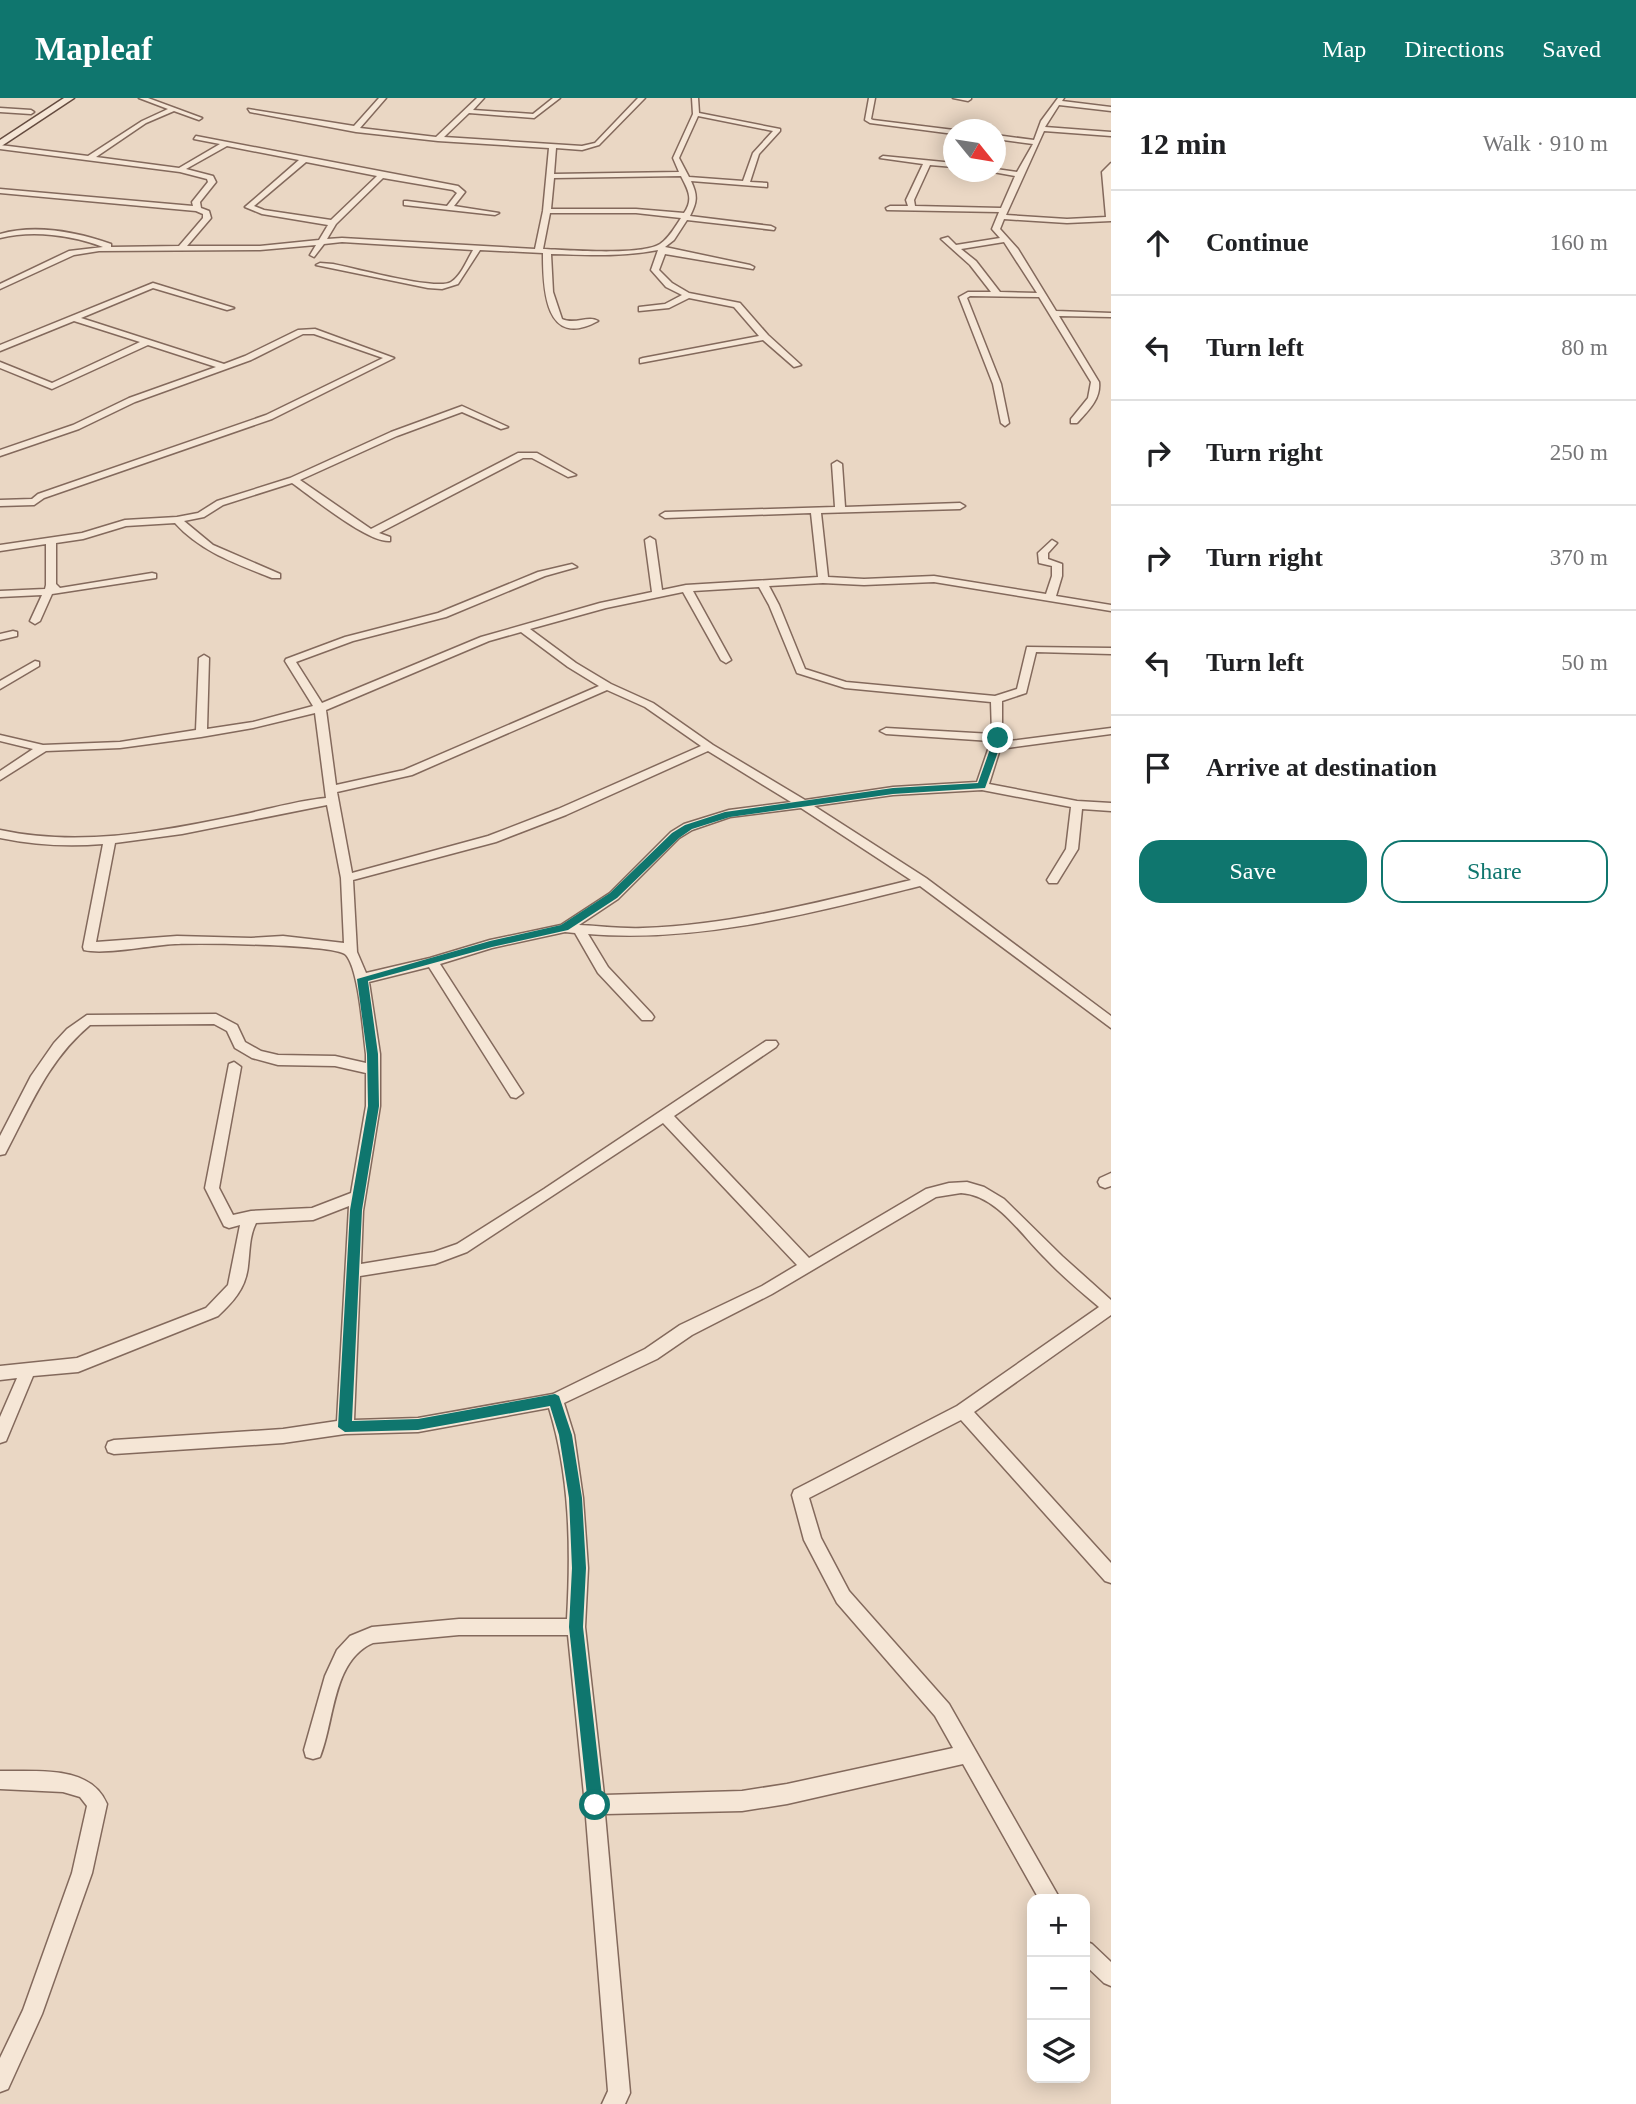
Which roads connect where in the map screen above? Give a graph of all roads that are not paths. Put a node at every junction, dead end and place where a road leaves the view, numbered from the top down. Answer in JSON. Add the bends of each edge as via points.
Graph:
{"nodes":[{"id":1,"x":52,"y":98,"type":"edge"},
{"id":2,"x":71,"y":98,"type":"edge"},
{"id":3,"x":142,"y":98,"type":"edge"},
{"id":4,"x":383,"y":98,"type":"edge"},
{"id":5,"x":481,"y":98,"type":"edge"},
{"id":6,"x":557,"y":98,"type":"edge"},
{"id":7,"x":642,"y":98,"type":"edge"},
{"id":8,"x":695,"y":98,"type":"edge"},
{"id":9,"x":872,"y":98,"type":"edge"},
{"id":10,"x":956,"y":98,"type":"edge"},
{"id":11,"x":968,"y":99,"type":"edge"},
{"id":12,"x":1060,"y":100,"type":"edge"},
{"id":13,"x":174,"y":109,"type":"junction"},
{"id":14,"x":967,"y":109,"type":"dead end"},
{"id":15,"x":1111,"y":109,"type":"edge"},
{"id":16,"x":0,"y":110,"type":"edge"},
{"id":17,"x":250,"y":110,"type":"dead end"},
{"id":18,"x":466,"y":111,"type":"junction"},
{"id":19,"x":31,"y":112,"type":"junction"},
{"id":20,"x":696,"y":114,"type":"junction"},
{"id":21,"x":199,"y":118,"type":"dead end"},
{"id":22,"x":355,"y":128,"type":"junction"},
{"id":23,"x":1042,"y":129,"type":"junction"},
{"id":24,"x":943,"y":130,"type":"edge"},
{"id":25,"x":0,"y":133,"type":"edge"},
{"id":26,"x":1111,"y":134,"type":"edge"},
{"id":27,"x":196,"y":138,"type":"dead end"},
{"id":28,"x":1006,"y":138,"type":"edge"},
{"id":29,"x":438,"y":139,"type":"junction"},
{"id":30,"x":1037,"y":142,"type":"junction"},
{"id":31,"x":227,"y":143,"type":"junction"},
{"id":32,"x":0,"y":146,"type":"edge"},
{"id":33,"x":553,"y":146,"type":"junction"},
{"id":34,"x":91,"y":158,"type":"junction"},
{"id":35,"x":306,"y":158,"type":"junction"},
{"id":36,"x":883,"y":158,"type":"dead end"},
{"id":37,"x":927,"y":163,"type":"junction"},
{"id":38,"x":943,"y":164,"type":"edge"},
{"id":39,"x":1111,"y":165,"type":"edge"},
{"id":40,"x":180,"y":170,"type":"junction"},
{"id":41,"x":1006,"y":172,"type":"edge"},
{"id":42,"x":1019,"y":174,"type":"junction"},
{"id":43,"x":381,"y":176,"type":"junction"},
{"id":44,"x":551,"y":176,"type":"junction"},
{"id":45,"x":685,"y":177,"type":"junction"},
{"id":46,"x":746,"y":182,"type":"junction"},
{"id":47,"x":764,"y":185,"type":"dead end"},
{"id":48,"x":1110,"y":186,"type":"edge"},
{"id":49,"x":0,"y":191,"type":"edge"},
{"id":50,"x":407,"y":203,"type":"dead end"},
{"id":51,"x":449,"y":208,"type":"junction"},
{"id":52,"x":890,"y":208,"type":"dead end"},
{"id":53,"x":912,"y":208,"type":"junction"},
{"id":54,"x":197,"y":209,"type":"junction"},
{"id":55,"x":547,"y":211,"type":"junction"},
{"id":56,"x":495,"y":213,"type":"dead end"},
{"id":57,"x":1003,"y":213,"type":"junction"},
{"id":58,"x":686,"y":217,"type":"junction"},
{"id":59,"x":1111,"y":219,"type":"edge"},
{"id":60,"x":333,"y":223,"type":"junction"},
{"id":61,"x":771,"y":228,"type":"dead end"},
{"id":62,"x":0,"y":236,"type":"edge"},
{"id":63,"x":945,"y":239,"type":"dead end"},
{"id":64,"x":1004,"y":240,"type":"junction"},
{"id":65,"x":322,"y":241,"type":"junction"},
{"id":66,"x":957,"y":247,"type":"junction"},
{"id":67,"x":116,"y":249,"type":"junction"},
{"id":68,"x":181,"y":249,"type":"junction"},
{"id":69,"x":477,"y":249,"type":"junction"},
{"id":70,"x":661,"y":249,"type":"junction"},
{"id":71,"x":543,"y":251,"type":"junction"},
{"id":72,"x":314,"y":255,"type":"dead end"},
{"id":73,"x":320,"y":265,"type":"dead end"},
{"id":74,"x":750,"y":267,"type":"dead end"},
{"id":75,"x":0,"y":287,"type":"edge"},
{"id":76,"x":997,"y":294,"type":"junction"},
{"id":77,"x":687,"y":295,"type":"junction"},
{"id":78,"x":1041,"y":295,"type":"junction"},
{"id":79,"x":230,"y":308,"type":"dead end"},
{"id":80,"x":642,"y":309,"type":"dead end"},
{"id":81,"x":1051,"y":313,"type":"junction"},
{"id":82,"x":1111,"y":315,"type":"edge"},
{"id":83,"x":74,"y":318,"type":"junction"},
{"id":84,"x":594,"y":321,"type":"dead end"},
{"id":85,"x":765,"y":337,"type":"junction"},
{"id":86,"x":147,"y":342,"type":"junction"},
{"id":87,"x":0,"y":348,"type":"edge"},
{"id":88,"x":643,"y":361,"type":"dead end"},
{"id":89,"x":0,"y":365,"type":"edge"},
{"id":90,"x":797,"y":365,"type":"dead end"},
{"id":91,"x":225,"y":367,"type":"junction"},
{"id":92,"x":1074,"y":421,"type":"dead end"},
{"id":93,"x":1005,"y":423,"type":"dead end"},
{"id":94,"x":504,"y":426,"type":"dead end"},
{"id":95,"x":0,"y":453,"type":"edge"},
{"id":96,"x":837,"y":464,"type":"dead end"},
{"id":97,"x":571,"y":475,"type":"dead end"},
{"id":98,"x":293,"y":480,"type":"junction"},
{"id":99,"x":0,"y":503,"type":"edge"},
{"id":100,"x":960,"y":506,"type":"dead end"},
{"id":101,"x":841,"y":510,"type":"junction"},
{"id":102,"x":816,"y":511,"type":"junction"},
{"id":103,"x":665,"y":516,"type":"dead end"},
{"id":104,"x":177,"y":520,"type":"junction"},
{"id":105,"x":371,"y":533,"type":"junction"},
{"id":106,"x":387,"y":539,"type":"dead end"},
{"id":107,"x":650,"y":540,"type":"dead end"},
{"id":108,"x":51,"y":541,"type":"junction"},
{"id":109,"x":1052,"y":543,"type":"dead end"},
{"id":110,"x":0,"y":548,"type":"edge"},
{"id":111,"x":572,"y":567,"type":"dead end"},
{"id":112,"x":152,"y":576,"type":"dead end"},
{"id":113,"x":276,"y":576,"type":"dead end"},
{"id":114,"x":823,"y":580,"type":"junction"},
{"id":115,"x":762,"y":584,"type":"junction"},
{"id":116,"x":686,"y":588,"type":"junction"},
{"id":117,"x":53,"y":589,"type":"junction"},
{"id":118,"x":657,"y":593,"type":"junction"},
{"id":119,"x":0,"y":594,"type":"edge"},
{"id":120,"x":1050,"y":597,"type":"junction"},
{"id":121,"x":1111,"y":608,"type":"edge"},
{"id":122,"x":35,"y":621,"type":"dead end"},
{"id":123,"x":523,"y":629,"type":"junction"},
{"id":124,"x":13,"y":634,"type":"dead end"},
{"id":125,"x":0,"y":637,"type":"edge"},
{"id":126,"x":1111,"y":651,"type":"edge"},
{"id":127,"x":204,"y":658,"type":"dead end"},
{"id":128,"x":726,"y":660,"type":"dead end"},
{"id":129,"x":35,"y":664,"type":"dead end"},
{"id":130,"x":0,"y":686,"type":"edge"},
{"id":131,"x":607,"y":686,"type":"junction"},
{"id":132,"x":996,"y":699,"type":"junction"},
{"id":133,"x":320,"y":708,"type":"junction"},
{"id":134,"x":886,"y":731,"type":"dead end"},
{"id":135,"x":1111,"y":731,"type":"edge"},
{"id":136,"x":201,"y":734,"type":"junction"},
{"id":137,"x":0,"y":738,"type":"edge"},
{"id":138,"x":997,"y":742,"type":"junction"},
{"id":139,"x":43,"y":747,"type":"junction"},
{"id":140,"x":709,"y":747,"type":"junction"},
{"id":141,"x":0,"y":776,"type":"edge"},
{"id":142,"x":982,"y":786,"type":"junction"},
{"id":143,"x":332,"y":796,"type":"junction"},
{"id":144,"x":805,"y":804,"type":"junction"},
{"id":145,"x":1077,"y":805,"type":"junction"},
{"id":146,"x":1111,"y":807,"type":"edge"},
{"id":147,"x":0,"y":834,"type":"edge"},
{"id":148,"x":110,"y":839,"type":"junction"},
{"id":149,"x":347,"y":878,"type":"junction"},
{"id":150,"x":1053,"y":880,"type":"dead end"},
{"id":151,"x":922,"y":881,"type":"junction"},
{"id":152,"x":565,"y":928,"type":"junction"},
{"id":153,"x":579,"y":929,"type":"junction"},
{"id":154,"x":351,"y":952,"type":"junction"},
{"id":155,"x":432,"y":962,"type":"junction"},
{"id":156,"x":362,"y":979,"type":"junction"},
{"id":157,"x":1108,"y":1016,"type":"edge"},
{"id":158,"x":648,"y":1017,"type":"dead end"},
{"id":159,"x":771,"y":1044,"type":"dead end"},
{"id":160,"x":234,"y":1067,"type":"dead end"},
{"id":161,"x":373,"y":1070,"type":"junction"},
{"id":162,"x":516,"y":1093,"type":"dead end"},
{"id":163,"x":664,"y":1115,"type":"junction"},
{"id":164,"x":0,"y":1150,"type":"edge"},
{"id":165,"x":358,"y":1197,"type":"junction"},
{"id":166,"x":251,"y":1217,"type":"junction"},
{"id":167,"x":808,"y":1266,"type":"junction"},
{"id":168,"x":354,"y":1270,"type":"junction"},
{"id":169,"x":1110,"y":1308,"type":"edge"},
{"id":170,"x":28,"y":1370,"type":"junction"},
{"id":171,"x":0,"y":1373,"type":"edge"},
{"id":172,"x":555,"y":1400,"type":"junction"},
{"id":173,"x":963,"y":1411,"type":"junction"},
{"id":174,"x":345,"y":1427,"type":"junction"},
{"id":175,"x":0,"y":1436,"type":"edge"},
{"id":176,"x":114,"y":1447,"type":"dead end"},
{"id":177,"x":1111,"y":1575,"type":"edge"},
{"id":178,"x":576,"y":1627,"type":"junction"},
{"id":179,"x":313,"y":1750,"type":"dead end"},
{"id":180,"x":967,"y":1754,"type":"junction"},
{"id":181,"x":0,"y":1780,"type":"edge"},
{"id":182,"x":595,"y":1805,"type":"junction"},
{"id":183,"x":1047,"y":1894,"type":"edge"},
{"id":184,"x":1090,"y":1956,"type":"edge"},
{"id":185,"x":1111,"y":1976,"type":"edge"},
{"id":186,"x":0,"y":2081,"type":"edge"},
{"id":187,"x":612,"y":2104,"type":"edge"}],
"edges":[{"from":1,"to":19,"type":"street"},
{"from":2,"to":32,"type":"street"},
{"from":3,"to":13,"type":"street"},
{"from":4,"to":22,"type":"street"},
{"from":5,"to":18,"type":"street"},
{"from":6,"to":18,"type":"street","via":[[534,116]]},
{"from":7,"to":33,"type":"street","via":[[597,144]]},
{"from":8,"to":20,"type":"street"},
{"from":9,"to":24,"type":"street","via":[[868,120],[872,122]]},
{"from":10,"to":11,"type":"street"},
{"from":11,"to":14,"type":"street"},
{"from":12,"to":15,"type":"street"},
{"from":12,"to":23,"type":"street"},
{"from":13,"to":21,"type":"street"},
{"from":13,"to":34,"type":"street","via":[[144,122]]},
{"from":16,"to":19,"type":"street"},
{"from":17,"to":22,"type":"street"},
{"from":18,"to":29,"type":"street"},
{"from":19,"to":25,"type":"street"},
{"from":20,"to":45,"type":"street","via":[[676,158]]},
{"from":20,"to":46,"type":"street","via":[[778,130],[756,153]]},
{"from":22,"to":29,"type":"street"},
{"from":23,"to":26,"type":"street"},
{"from":23,"to":30,"type":"street"},
{"from":27,"to":31,"type":"street"},
{"from":28,"to":30,"type":"street"},
{"from":29,"to":33,"type":"street"},
{"from":30,"to":42,"type":"street"},
{"from":31,"to":35,"type":"street"},
{"from":31,"to":40,"type":"street"},
{"from":32,"to":34,"type":"street"},
{"from":33,"to":44,"type":"street"},
{"from":34,"to":40,"type":"street"},
{"from":35,"to":43,"type":"street"},
{"from":35,"to":60,"type":"street","via":[[249,206]]},
{"from":36,"to":37,"type":"street"},
{"from":37,"to":38,"type":"street"},
{"from":37,"to":53,"type":"street","via":[[912,194]]},
{"from":39,"to":48,"type":"street","via":[[1106,172]]},
{"from":40,"to":54,"type":"street","via":[[212,182],[196,202]]},
{"from":41,"to":42,"type":"street"},
{"from":42,"to":57,"type":"street"},
{"from":43,"to":51,"type":"street","via":[[459,190]]},
{"from":43,"to":60,"type":"street"},
{"from":44,"to":45,"type":"street"},
{"from":44,"to":55,"type":"street"},
{"from":45,"to":46,"type":"street"},
{"from":45,"to":58,"type":"street","via":[[694,195]]},
{"from":46,"to":47,"type":"street"},
{"from":48,"to":59,"type":"street","via":[[1106,207]]},
{"from":49,"to":54,"type":"street"},
{"from":50,"to":51,"type":"street"},
{"from":51,"to":56,"type":"street"},
{"from":52,"to":53,"type":"street"},
{"from":53,"to":57,"type":"street"},
{"from":54,"to":68,"type":"street","via":[[207,218]]},
{"from":55,"to":58,"type":"street","via":[[636,211]]},
{"from":55,"to":71,"type":"street"},
{"from":57,"to":59,"type":"street","via":[[1067,221]]},
{"from":57,"to":64,"type":"street","via":[[996,229]]},
{"from":58,"to":61,"type":"street"},
{"from":58,"to":70,"type":"street"},
{"from":60,"to":65,"type":"street"},
{"from":62,"to":67,"type":"street","via":[[19,231],[92,240]]},
{"from":63,"to":66,"type":"street"},
{"from":64,"to":66,"type":"street"},
{"from":64,"to":78,"type":"street"},
{"from":65,"to":68,"type":"street"},
{"from":65,"to":69,"type":"street"},
{"from":65,"to":72,"type":"street"},
{"from":66,"to":76,"type":"street"},
{"from":67,"to":68,"type":"street"},
{"from":67,"to":75,"type":"street","via":[[72,253]]},
{"from":69,"to":71,"type":"street"},
{"from":69,"to":73,"type":"street","via":[[456,282],[445,286]]},
{"from":70,"to":71,"type":"street"},
{"from":70,"to":74,"type":"street"},
{"from":70,"to":77,"type":"street","via":[[655,270]]},
{"from":71,"to":84,"type":"street","via":[[559,321]]},
{"from":76,"to":78,"type":"street"},
{"from":76,"to":93,"type":"street","via":[[968,294],[963,301],[997,384]]},
{"from":77,"to":80,"type":"street","via":[[682,301]]},
{"from":77,"to":85,"type":"street","via":[[737,305]]},
{"from":78,"to":81,"type":"street"},
{"from":79,"to":83,"type":"street","via":[[153,285]]},
{"from":81,"to":82,"type":"street"},
{"from":81,"to":92,"type":"street","via":[[1097,389]]},
{"from":83,"to":86,"type":"street"},
{"from":83,"to":87,"type":"street"},
{"from":85,"to":88,"type":"street"},
{"from":85,"to":90,"type":"street"},
{"from":86,"to":89,"type":"street","via":[[52,386]]},
{"from":86,"to":91,"type":"street"},
{"from":91,"to":95,"type":"street"},
{"from":91,"to":99,"type":"street","via":[[308,331],[390,358],[269,416],[34,502]]},
{"from":94,"to":98,"type":"street","via":[[466,409],[456,410]]},
{"from":96,"to":101,"type":"street"},
{"from":97,"to":105,"type":"street","via":[[534,455],[522,455]]},
{"from":98,"to":104,"type":"street"},
{"from":98,"to":105,"type":"street"},
{"from":100,"to":101,"type":"street"},
{"from":101,"to":102,"type":"street"},
{"from":102,"to":103,"type":"street"},
{"from":102,"to":114,"type":"street"},
{"from":104,"to":108,"type":"street","via":[[125,523],[83,537]]},
{"from":104,"to":113,"type":"street","via":[[204,543]]},
{"from":105,"to":106,"type":"street"},
{"from":107,"to":118,"type":"street"},
{"from":108,"to":110,"type":"street"},
{"from":108,"to":117,"type":"street"},
{"from":109,"to":120,"type":"street","via":[[1043,553],[1043,561],[1057,564]]},
{"from":111,"to":133,"type":"street","via":[[542,574],[442,615],[294,658],[290,661]]},
{"from":112,"to":117,"type":"street"},
{"from":114,"to":115,"type":"street"},
{"from":114,"to":120,"type":"street","via":[[934,579]]},
{"from":115,"to":116,"type":"street"},
{"from":115,"to":132,"type":"street","via":[[775,601],[801,671],[845,685]]},
{"from":116,"to":118,"type":"street"},
{"from":116,"to":128,"type":"street"},
{"from":117,"to":119,"type":"street"},
{"from":117,"to":122,"type":"street"},
{"from":118,"to":123,"type":"street"},
{"from":120,"to":121,"type":"street"},
{"from":123,"to":131,"type":"street"},
{"from":123,"to":133,"type":"street","via":[[432,659]]},
{"from":124,"to":125,"type":"street"},
{"from":126,"to":132,"type":"street","via":[[1031,649],[1022,691]]},
{"from":127,"to":136,"type":"street"},
{"from":129,"to":130,"type":"street"},
{"from":131,"to":140,"type":"street","via":[[649,705]]},
{"from":131,"to":143,"type":"street","via":[[408,773]]},
{"from":132,"to":138,"type":"street"},
{"from":133,"to":136,"type":"street"},
{"from":133,"to":143,"type":"street"},
{"from":134,"to":138,"type":"street"},
{"from":135,"to":138,"type":"street"},
{"from":136,"to":139,"type":"street","via":[[120,745]]},
{"from":137,"to":139,"type":"street"},
{"from":138,"to":142,"type":"street"},
{"from":139,"to":141,"type":"street"},
{"from":140,"to":144,"type":"street"},
{"from":140,"to":149,"type":"street","via":[[492,839]]},
{"from":142,"to":144,"type":"street","via":[[893,791]]},
{"from":142,"to":145,"type":"street"},
{"from":143,"to":148,"type":"street","via":[[168,832]]},
{"from":143,"to":149,"type":"street"},
{"from":144,"to":151,"type":"street"},
{"from":144,"to":152,"type":"street","via":[[729,814],[688,827],[614,895]]},
{"from":145,"to":146,"type":"street"},
{"from":145,"to":150,"type":"street","via":[[1072,849]]},
{"from":147,"to":148,"type":"street","via":[[80,842]]},
{"from":148,"to":154,"type":"street","via":[[89,947],[177,940],[282,940],[340,946]]},
{"from":149,"to":154,"type":"street"},
{"from":151,"to":153,"type":"street","via":[[849,900],[713,924],[645,932]]},
{"from":151,"to":157,"type":"street"},
{"from":152,"to":153,"type":"street"},
{"from":152,"to":155,"type":"street"},
{"from":153,"to":158,"type":"street","via":[[603,970]]},
{"from":154,"to":156,"type":"street"},
{"from":155,"to":156,"type":"street"},
{"from":155,"to":162,"type":"street"},
{"from":156,"to":161,"type":"street"},
{"from":159,"to":163,"type":"street"},
{"from":160,"to":166,"type":"street","via":[[212,1188],[229,1222]]},
{"from":161,"to":164,"type":"street","via":[[335,1061],[257,1055],[240,1045],[232,1028],[216,1019],[87,1020],[49,1059]]},
{"from":161,"to":165,"type":"street","via":[[373,1106]]},
{"from":163,"to":167,"type":"street"},
{"from":163,"to":168,"type":"street","via":[[462,1248],[435,1258]]},
{"from":165,"to":166,"type":"street","via":[[313,1214]]},
{"from":165,"to":168,"type":"street"},
{"from":166,"to":170,"type":"street","via":[[244,1230],[239,1283],[212,1312],[78,1365]]},
{"from":167,"to":169,"type":"street","via":[[931,1193],[966,1187],[989,1196],[1011,1213]]},
{"from":167,"to":172,"type":"street"},
{"from":168,"to":174,"type":"street"},
{"from":169,"to":173,"type":"street"},
{"from":170,"to":171,"type":"street"},
{"from":170,"to":175,"type":"street"},
{"from":172,"to":174,"type":"street","via":[[418,1425]]},
{"from":172,"to":178,"type":"street","via":[[566,1435],[575,1498]]},
{"from":173,"to":177,"type":"street"},
{"from":173,"to":180,"type":"street","via":[[800,1495],[813,1540],[843,1597],[942,1710]]},
{"from":174,"to":176,"type":"street","via":[[283,1436]]},
{"from":178,"to":179,"type":"street","via":[[459,1627],[372,1635],[356,1642],[334,1676]]},
{"from":178,"to":182,"type":"street"},
{"from":180,"to":182,"type":"street","via":[[742,1801]]},
{"from":180,"to":183,"type":"street"},
{"from":181,"to":186,"type":"street","via":[[63,1782],[86,1790],[97,1804],[82,1873],[32,2014]]},
{"from":182,"to":187,"type":"street","via":[[619,2093]]},
{"from":184,"to":185,"type":"street"}]}
